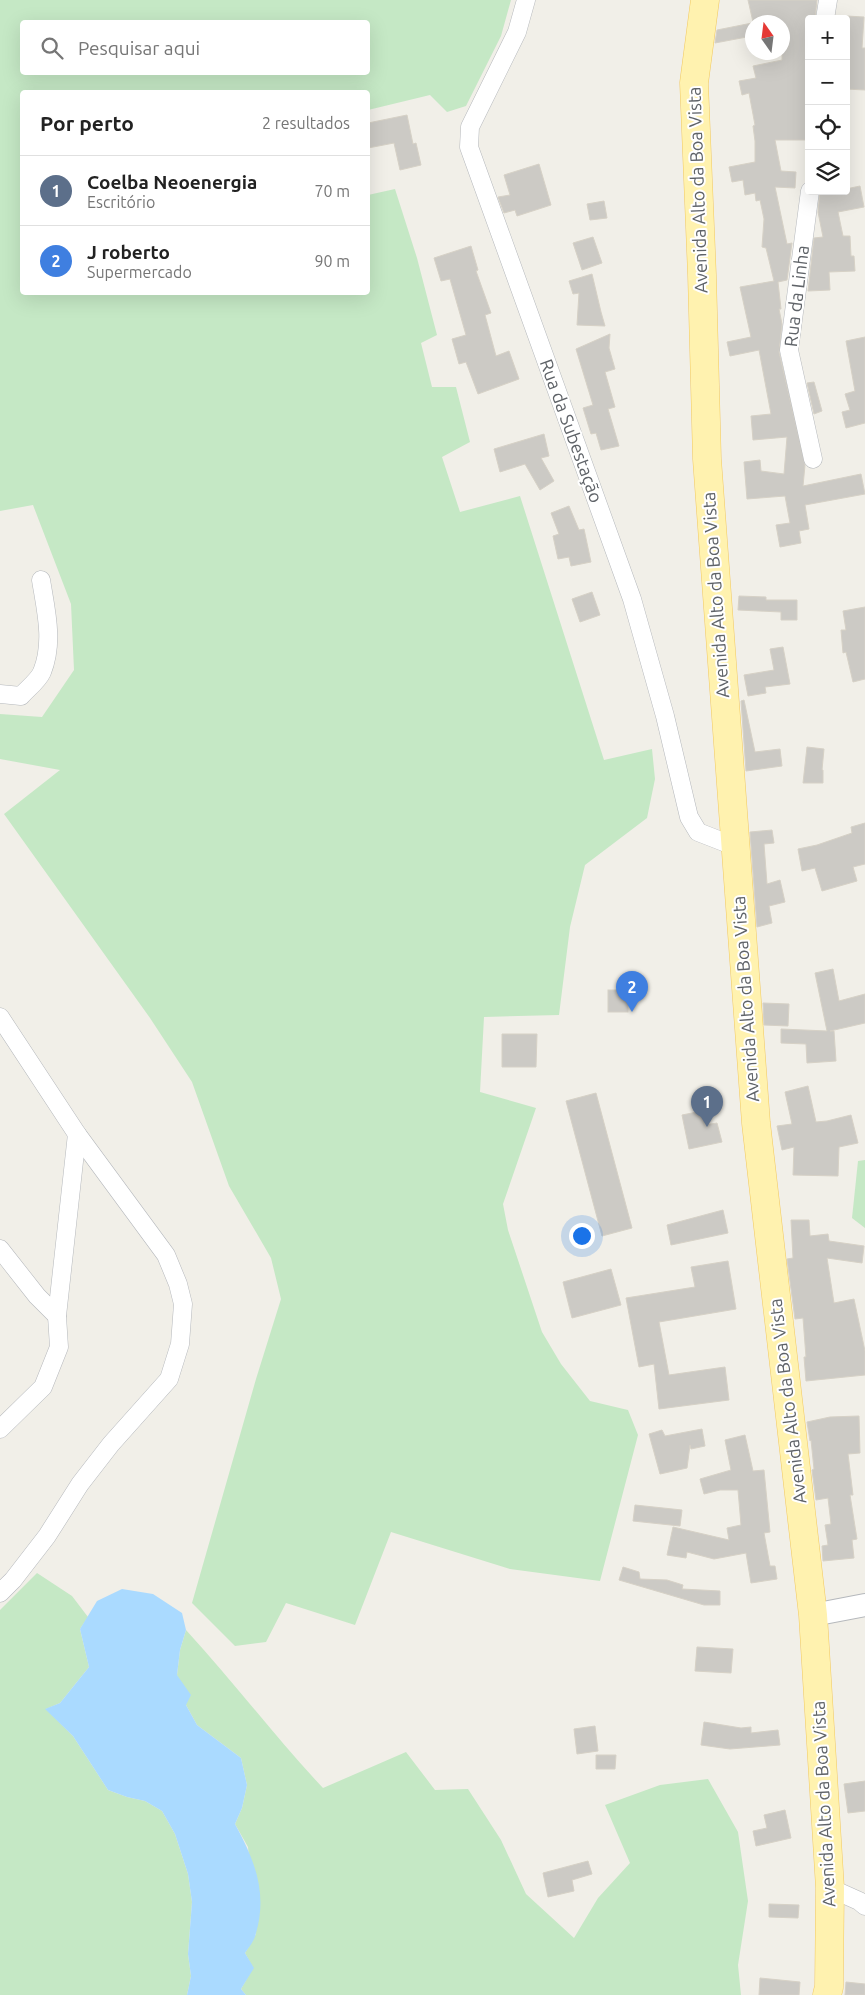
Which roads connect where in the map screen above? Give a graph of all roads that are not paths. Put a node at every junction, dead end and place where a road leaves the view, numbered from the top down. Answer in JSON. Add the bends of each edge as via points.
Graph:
{"nodes":[{"id":1,"x":526,"y":0,"type":"edge"},
{"id":2,"x":705,"y":0,"type":"edge"},
{"id":3,"x":828,"y":0,"type":"edge"},
{"id":4,"x":826,"y":15,"type":"edge"},
{"id":5,"x":809,"y":195,"type":"edge"},
{"id":6,"x":813,"y":460,"type":"dead end"},
{"id":7,"x":41,"y":580,"type":"dead end"},
{"id":8,"x":0,"y":694,"type":"edge"},
{"id":9,"x":734,"y":846,"type":"junction"},
{"id":10,"x":0,"y":1017,"type":"edge"},
{"id":11,"x":77,"y":1134,"type":"junction"},
{"id":12,"x":0,"y":1249,"type":"edge"},
{"id":13,"x":57,"y":1316,"type":"junction"},
{"id":14,"x":0,"y":1429,"type":"edge"},
{"id":15,"x":0,"y":1593,"type":"edge"},
{"id":16,"x":865,"y":1605,"type":"edge"},
{"id":17,"x":813,"y":1615,"type":"junction"},
{"id":18,"x":830,"y":1888,"type":"junction"},
{"id":19,"x":865,"y":1906,"type":"edge"},
{"id":20,"x":827,"y":1995,"type":"edge"}],
"edges":[{"from":1,"to":9,"type":"street","name":"Rua da Subestação","via":[[516,32],[470,127],[469,147],[632,599],[689,817],[698,832]]},
{"from":2,"to":9,"type":"main road","name":"Avenida Alto da Boa Vista","via":[[694,83],[703,366]]},
{"from":3,"to":4,"type":"street"},
{"from":5,"to":6,"type":"street","name":"Rua da Linha","via":[[789,350]]},
{"from":7,"to":8,"type":"street","via":[[49,642],[41,674],[21,696]]},
{"from":9,"to":17,"type":"main road","name":"Avenida Alto da Boa Vista","via":[[756,1123]]},
{"from":10,"to":11,"type":"street"},
{"from":11,"to":13,"type":"street"},
{"from":11,"to":15,"type":"street","via":[[166,1255],[183,1304],[180,1344],[169,1379],[111,1444],[80,1484],[47,1536]]},
{"from":12,"to":13,"type":"street"},
{"from":13,"to":14,"type":"street","via":[[58,1347],[43,1387]]},
{"from":16,"to":17,"type":"street"},
{"from":17,"to":18,"type":"main road","name":"Avenida Alto da Boa Vista"},
{"from":18,"to":19,"type":"street"},
{"from":18,"to":20,"type":"main road","name":"Avenida Alto da Boa Vista"}]}
